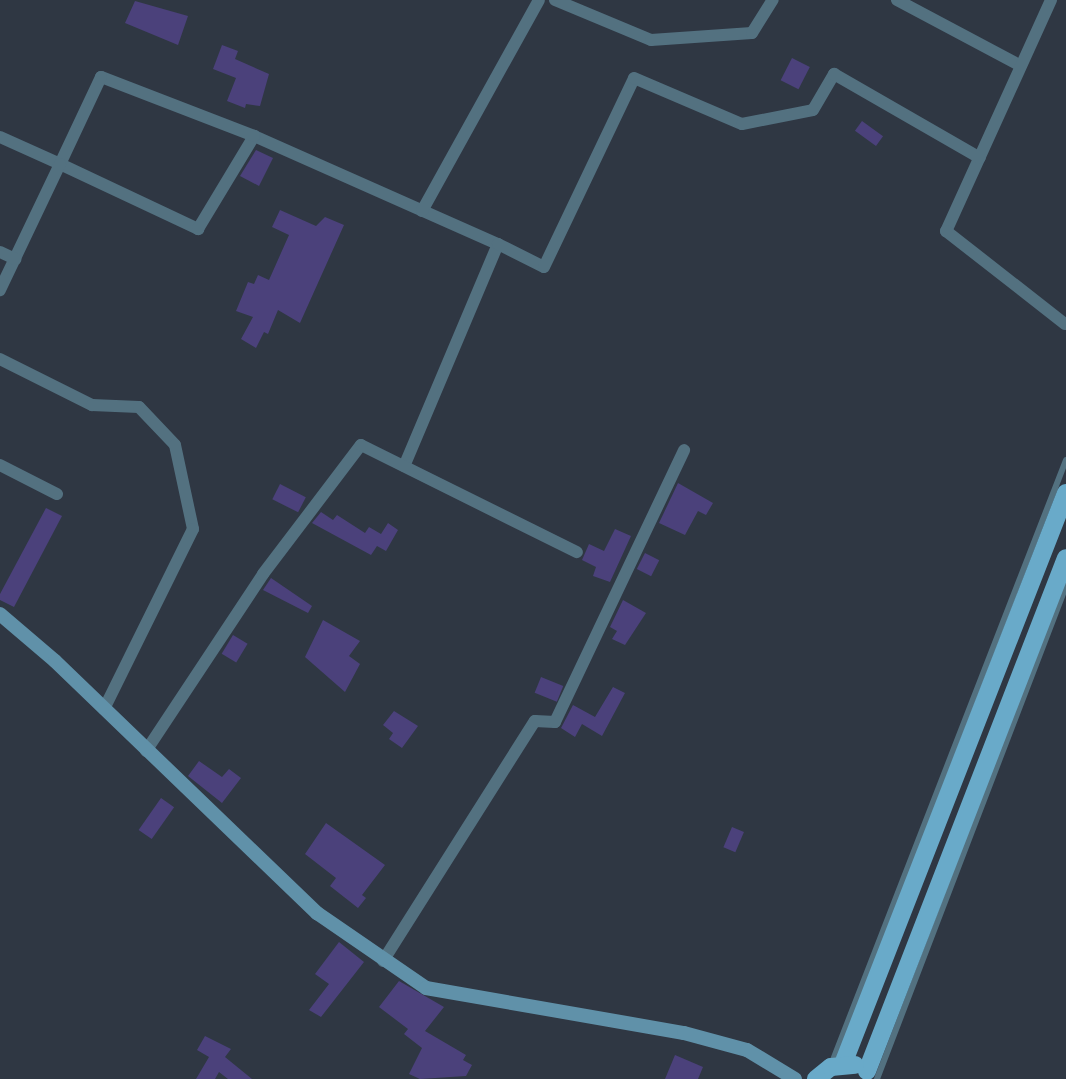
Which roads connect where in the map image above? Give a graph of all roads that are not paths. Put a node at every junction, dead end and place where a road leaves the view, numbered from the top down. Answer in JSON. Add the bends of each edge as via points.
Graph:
{"nodes":[{"id":1,"x":539,"y":0,"type":"edge"},
{"id":2,"x":555,"y":0,"type":"edge"},
{"id":3,"x":773,"y":0,"type":"edge"},
{"id":4,"x":897,"y":0,"type":"edge"},
{"id":5,"x":1051,"y":0,"type":"edge"},
{"id":6,"x":1021,"y":66,"type":"junction"},
{"id":7,"x":254,"y":136,"type":"junction"},
{"id":8,"x":0,"y":138,"type":"edge"},
{"id":9,"x":980,"y":158,"type":"junction"},
{"id":10,"x":60,"y":164,"type":"junction"},
{"id":11,"x":422,"y":211,"type":"junction"},
{"id":12,"x":498,"y":244,"type":"junction"},
{"id":13,"x":0,"y":251,"type":"edge"},
{"id":14,"x":15,"y":259,"type":"junction"},
{"id":15,"x":0,"y":290,"type":"edge"},
{"id":16,"x":1065,"y":324,"type":"edge"},
{"id":17,"x":0,"y":359,"type":"edge"},
{"id":18,"x":684,"y":450,"type":"dead end"},
{"id":19,"x":1066,"y":460,"type":"edge"},
{"id":20,"x":0,"y":465,"type":"edge"},
{"id":21,"x":404,"y":466,"type":"junction"},
{"id":22,"x":1066,"y":493,"type":"edge"},
{"id":23,"x":57,"y":494,"type":"dead end"},
{"id":24,"x":577,"y":552,"type":"dead end"},
{"id":25,"x":1066,"y":558,"type":"edge"},
{"id":26,"x":1066,"y":586,"type":"edge"},
{"id":27,"x":0,"y":614,"type":"edge"},
{"id":28,"x":104,"y":709,"type":"junction"},
{"id":29,"x":146,"y":751,"type":"junction"},
{"id":30,"x":383,"y":961,"type":"junction"},
{"id":31,"x":837,"y":1065,"type":"junction"},
{"id":32,"x":873,"y":1076,"type":"edge"},
{"id":33,"x":795,"y":1079,"type":"edge"},
{"id":34,"x":816,"y":1079,"type":"edge"}],
"edges":[{"from":1,"to":11,"type":"street"},
{"from":2,"to":3,"type":"street","via":[[650,40],[752,33]]},
{"from":4,"to":6,"type":"street"},
{"from":5,"to":6,"type":"street"},
{"from":6,"to":9,"type":"street"},
{"from":7,"to":10,"type":"street","via":[[102,77]]},
{"from":7,"to":10,"type":"street","via":[[198,229]]},
{"from":7,"to":11,"type":"street"},
{"from":8,"to":10,"type":"street"},
{"from":9,"to":12,"type":"street","via":[[834,74],[813,110],[742,124],[634,78],[544,267]]},
{"from":9,"to":16,"type":"street","via":[[946,231]]},
{"from":10,"to":14,"type":"street"},
{"from":11,"to":12,"type":"street"},
{"from":12,"to":21,"type":"street"},
{"from":13,"to":14,"type":"street"},
{"from":14,"to":15,"type":"street"},
{"from":17,"to":28,"type":"street","via":[[92,405],[139,407],[175,445],[193,529]]},
{"from":18,"to":30,"type":"street","via":[[555,722],[535,721]]},
{"from":19,"to":31,"type":"lane"},
{"from":20,"to":23,"type":"street"},
{"from":21,"to":24,"type":"street"},
{"from":21,"to":29,"type":"street","via":[[361,445],[263,574]]},
{"from":22,"to":31,"type":"main road"},
{"from":25,"to":32,"type":"main road"},
{"from":26,"to":32,"type":"lane"},
{"from":27,"to":28,"type":"street"},
{"from":28,"to":29,"type":"street"},
{"from":29,"to":30,"type":"street","via":[[317,914]]},
{"from":30,"to":33,"type":"street","via":[[426,988],[684,1033],[747,1050]]},
{"from":31,"to":32,"type":"main road"},
{"from":31,"to":34,"type":"main road"}]}
